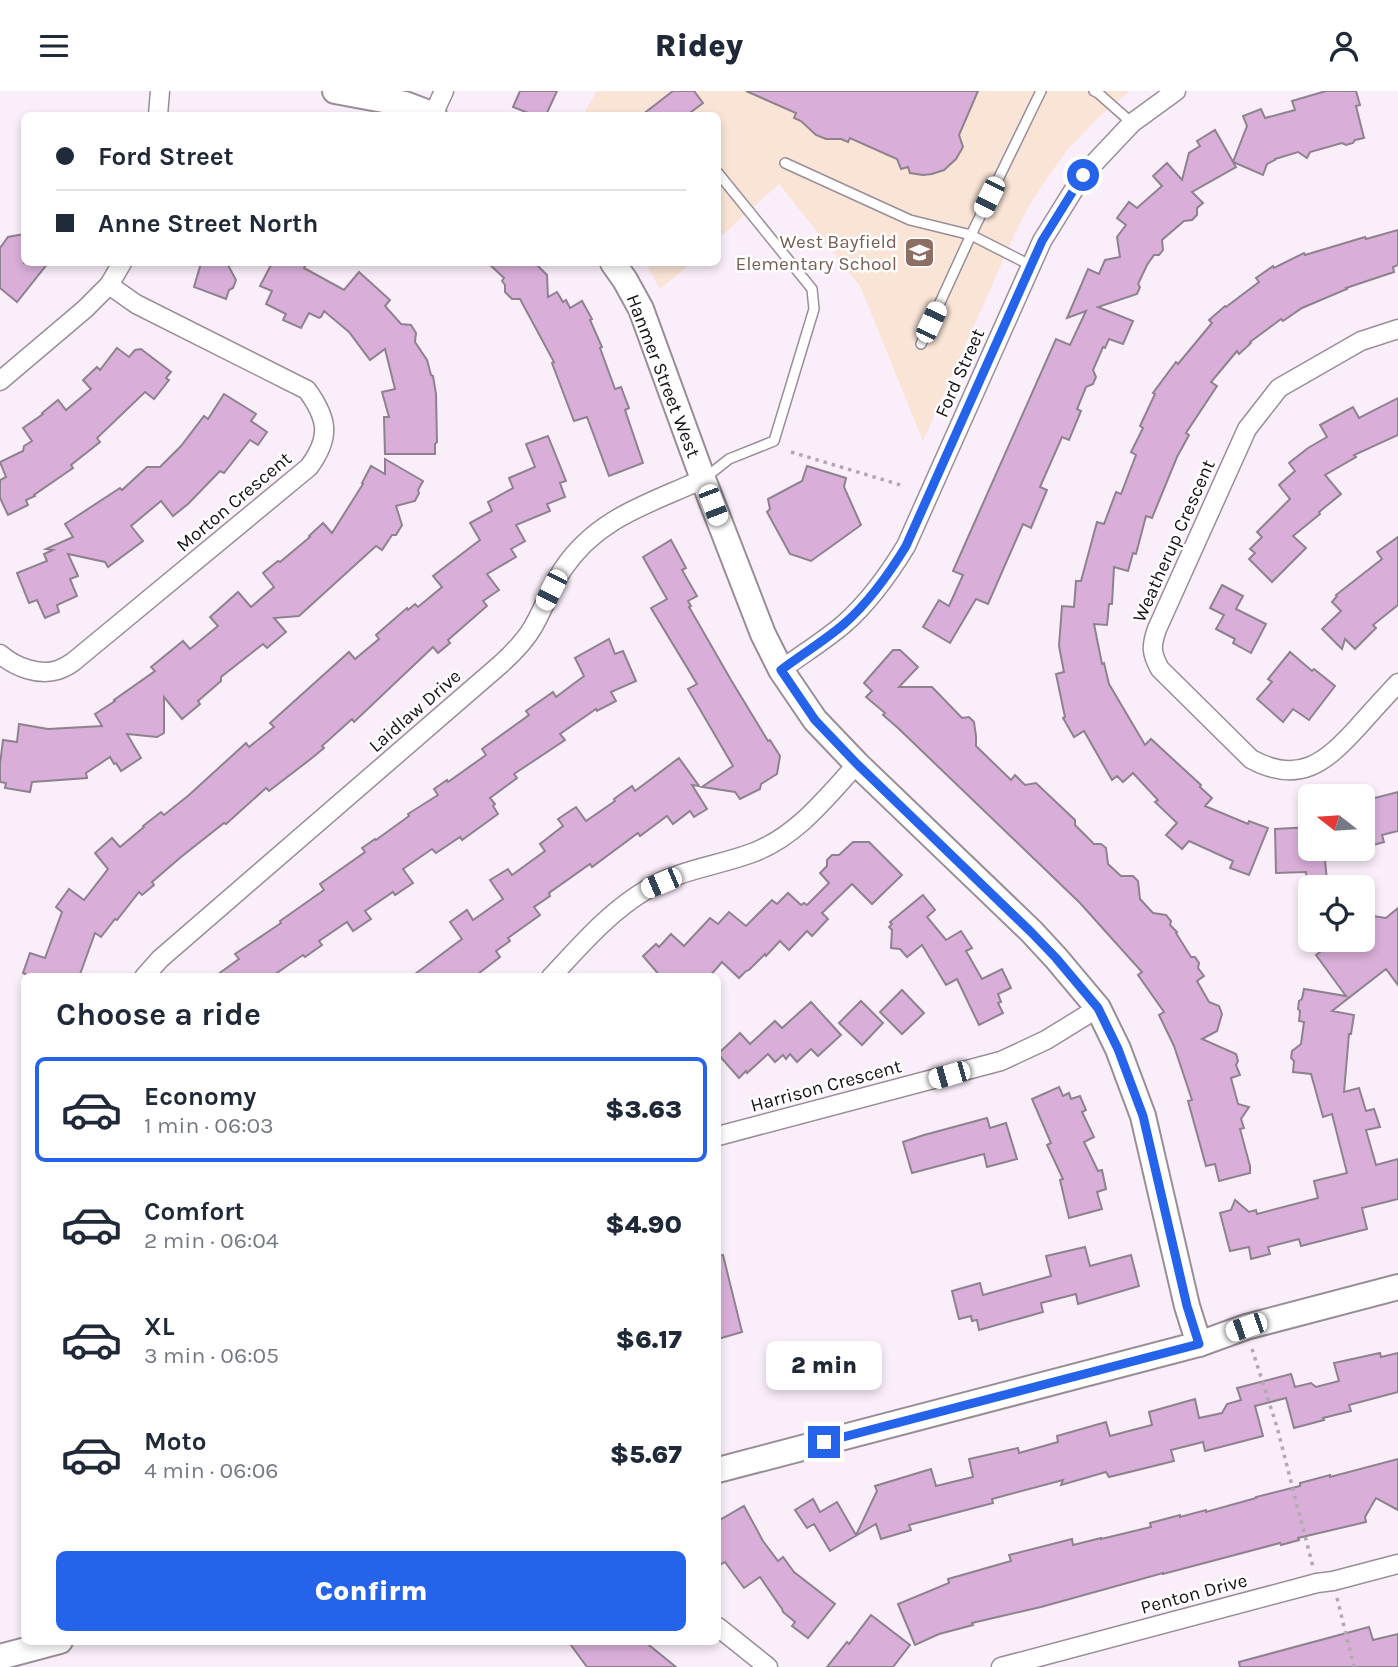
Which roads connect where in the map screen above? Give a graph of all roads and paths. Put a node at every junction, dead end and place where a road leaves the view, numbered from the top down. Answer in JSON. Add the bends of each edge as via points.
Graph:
{"nodes":[{"id":1,"x":160,"y":91,"type":"edge"},
{"id":2,"x":335,"y":91,"type":"edge"},
{"id":3,"x":443,"y":91,"type":"edge"},
{"id":4,"x":1041,"y":91,"type":"edge"},
{"id":5,"x":1094,"y":91,"type":"edge"},
{"id":6,"x":1176,"y":91,"type":"edge"},
{"id":7,"x":158,"y":112,"type":"edge"},
{"id":8,"x":425,"y":112,"type":"edge"},
{"id":9,"x":434,"y":112,"type":"edge"},
{"id":10,"x":1132,"y":123,"type":"junction"},
{"id":11,"x":785,"y":163,"type":"dead end"},
{"id":12,"x":721,"y":177,"type":"edge"},
{"id":13,"x":971,"y":236,"type":"junction"},
{"id":14,"x":120,"y":266,"type":"edge"},
{"id":15,"x":615,"y":266,"type":"edge"},
{"id":16,"x":1032,"y":266,"type":"junction"},
{"id":17,"x":108,"y":285,"type":"junction"},
{"id":18,"x":1398,"y":329,"type":"edge"},
{"id":19,"x":921,"y":344,"type":"dead end"},
{"id":20,"x":0,"y":381,"type":"edge"},
{"id":21,"x":791,"y":452,"type":"dead end"},
{"id":22,"x":703,"y":479,"type":"junction"},
{"id":23,"x":904,"y":486,"type":"dead end"},
{"id":24,"x":0,"y":654,"type":"edge"},
{"id":25,"x":781,"y":670,"type":"junction"},
{"id":26,"x":1398,"y":683,"type":"edge"},
{"id":27,"x":857,"y":764,"type":"junction"},
{"id":28,"x":148,"y":973,"type":"edge"},
{"id":29,"x":555,"y":973,"type":"edge"},
{"id":30,"x":1098,"y":1008,"type":"junction"},
{"id":31,"x":721,"y":1135,"type":"edge"},
{"id":32,"x":1398,"y":1287,"type":"edge"},
{"id":33,"x":1246,"y":1327,"type":"junction"},
{"id":34,"x":1199,"y":1344,"type":"junction"},
{"id":35,"x":721,"y":1469,"type":"edge"},
{"id":36,"x":1398,"y":1563,"type":"edge"},
{"id":37,"x":1325,"y":1582,"type":"junction"},
{"id":38,"x":721,"y":1629,"type":"edge"},
{"id":39,"x":45,"y":1645,"type":"edge"},
{"id":40,"x":0,"y":1657,"type":"edge"},
{"id":41,"x":768,"y":1667,"type":"edge"},
{"id":42,"x":1001,"y":1667,"type":"edge"},
{"id":43,"x":1354,"y":1667,"type":"edge"}],
"edges":[{"from":1,"to":7,"type":"street"},
{"from":2,"to":8,"type":"street"},
{"from":3,"to":9,"type":"street"},
{"from":4,"to":13,"type":"lane"},
{"from":5,"to":10,"type":"lane"},
{"from":6,"to":10,"type":"street","name":"Ford Street"},
{"from":10,"to":16,"type":"street","name":"Ford Street","via":[[1083,175]]},
{"from":11,"to":13,"type":"lane","via":[[910,220]]},
{"from":12,"to":22,"type":"lane","via":[[812,289],[814,309],[774,441],[729,459]]},
{"from":13,"to":16,"type":"lane"},
{"from":13,"to":19,"type":"lane"},
{"from":14,"to":17,"type":"street"},
{"from":15,"to":22,"type":"street","name":"Hanmer Street West","via":[[641,309]]},
{"from":16,"to":25,"type":"street","name":"Ford Street","via":[[906,546],[872,596],[844,624]]},
{"from":17,"to":20,"type":"street"},
{"from":17,"to":24,"type":"street","name":"Morton Crescent","via":[[136,304],[307,390],[319,406],[325,438],[303,472],[73,662],[57,671],[38,671],[23,669]]},
{"from":18,"to":26,"type":"street","name":"Weatherup Crescent","via":[[1361,341],[1279,388],[1247,429],[1152,643],[1160,669],[1251,759],[1284,771],[1317,764],[1338,749]]},
{"from":21,"to":23,"type":"path"},
{"from":22,"to":25,"type":"street","name":"Hanmer Street West"},
{"from":22,"to":28,"type":"street","name":"Laidlaw Drive","via":[[626,512],[586,542],[564,568],[533,628],[502,664]]},
{"from":25,"to":27,"type":"street","name":"Hanmer Street West","via":[[815,720]]},
{"from":27,"to":29,"type":"street","via":[[795,829],[752,853],[648,888],[619,908]]},
{"from":27,"to":30,"type":"street","name":"Hanmer Street West","via":[[1031,932]]},
{"from":30,"to":31,"type":"street","name":"Harrison Crescent","via":[[1001,1061]]},
{"from":30,"to":34,"type":"street","name":"Hanmer Street West","via":[[1143,1116]]},
{"from":32,"to":33,"type":"street"},
{"from":33,"to":34,"type":"street"},
{"from":33,"to":37,"type":"path"},
{"from":34,"to":35,"type":"street"},
{"from":36,"to":37,"type":"street","name":"Penton Drive"},
{"from":37,"to":42,"type":"street","name":"Penton Drive"},
{"from":37,"to":43,"type":"path"},
{"from":38,"to":41,"type":"street"},
{"from":39,"to":40,"type":"street"}]}
